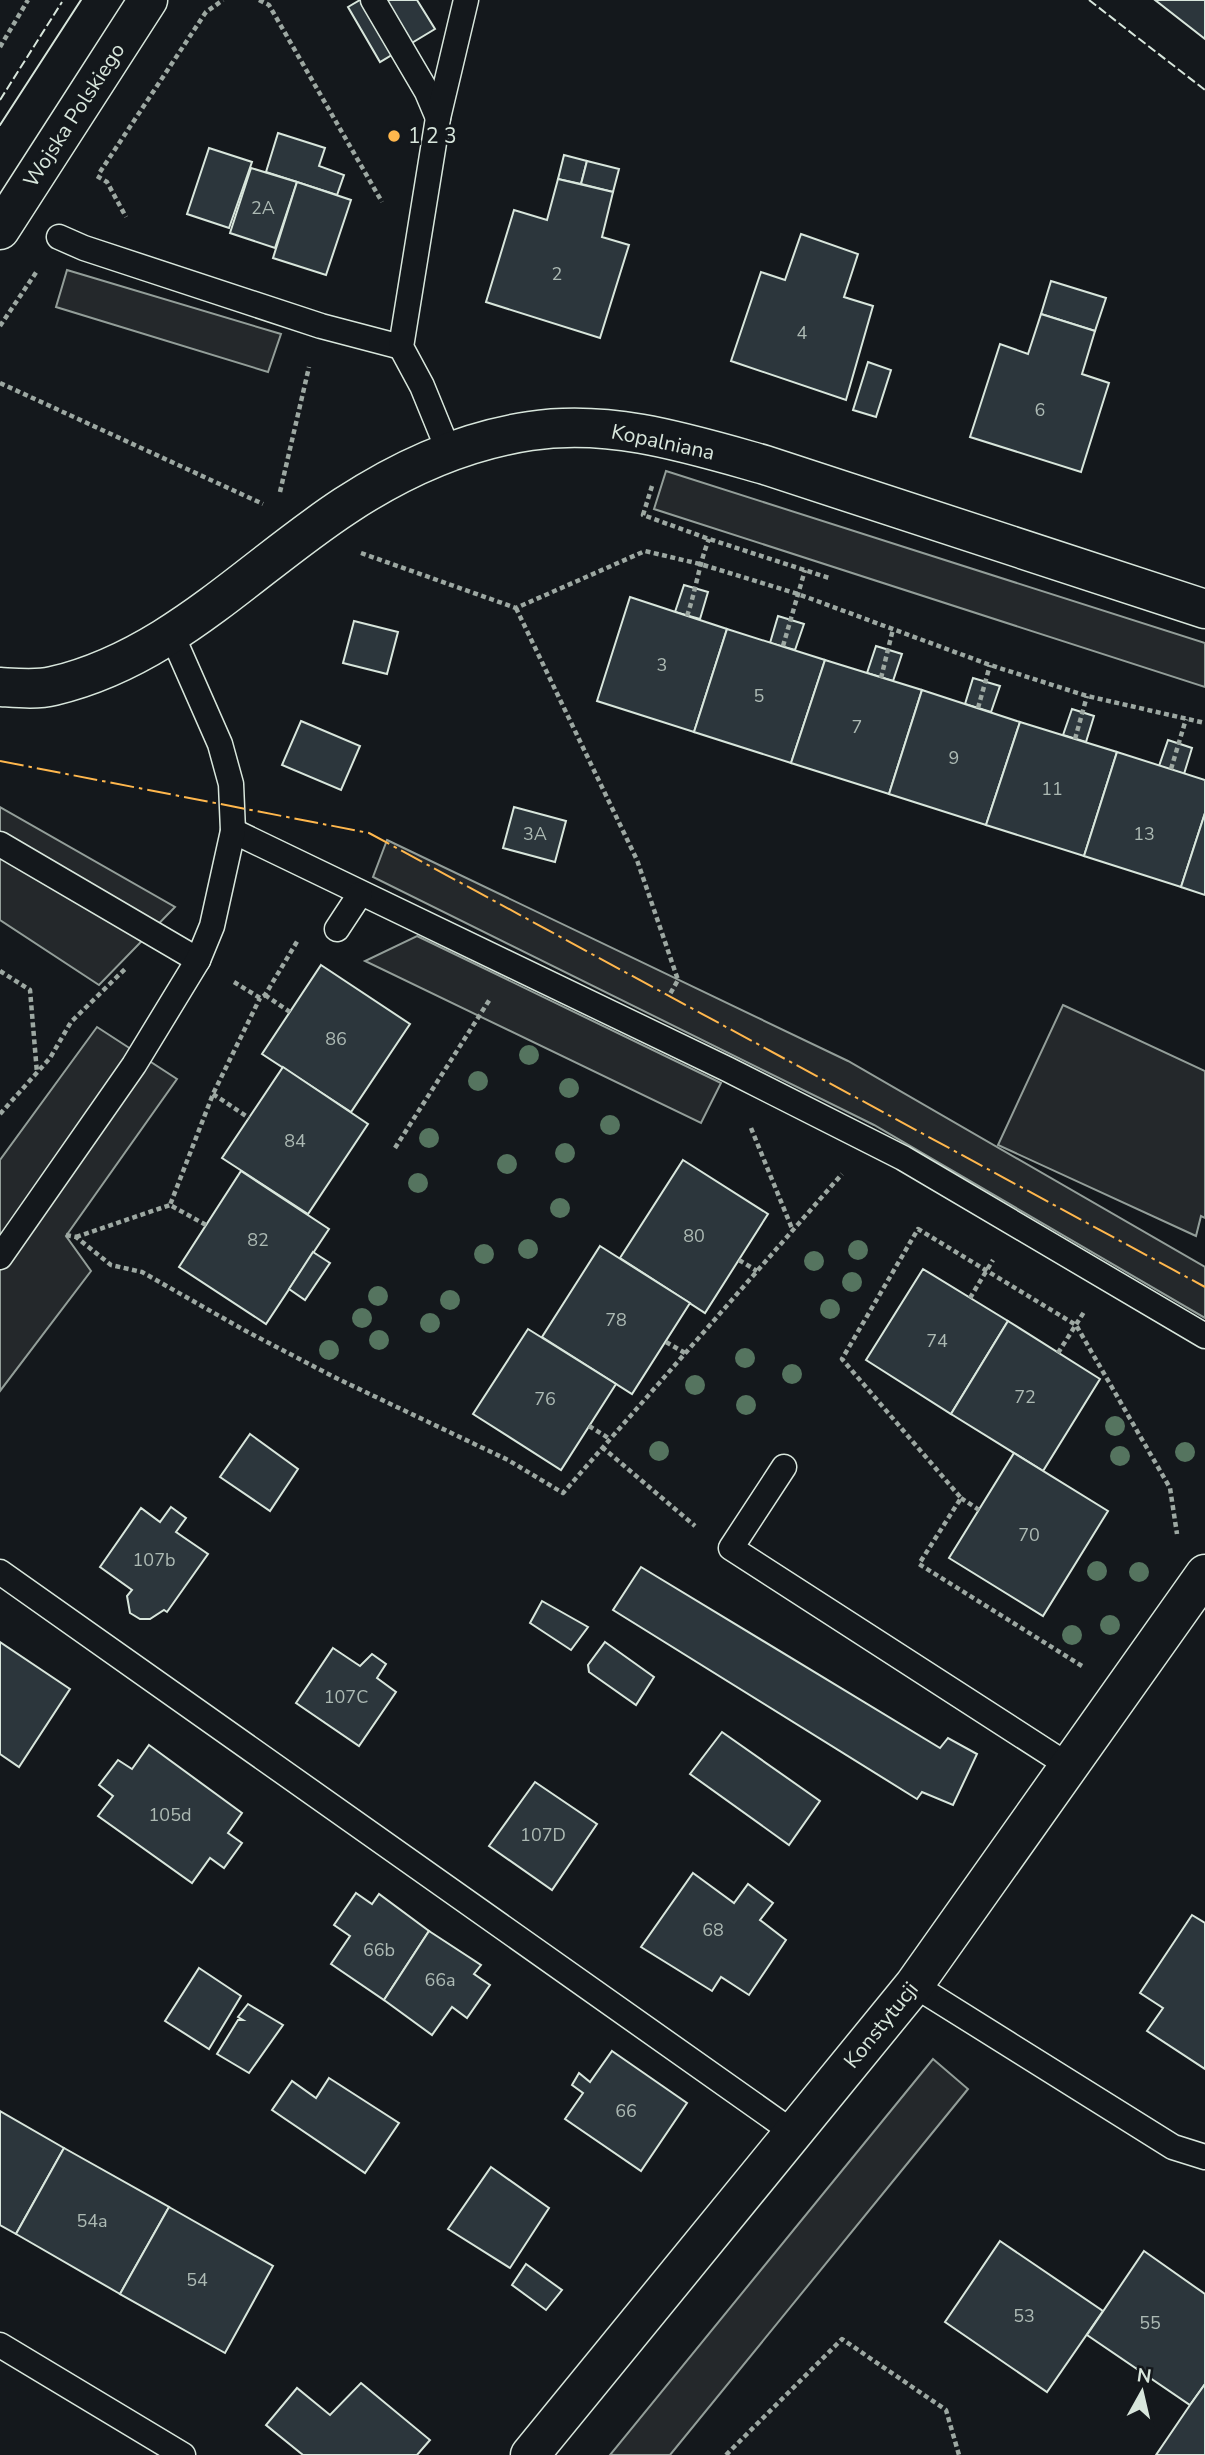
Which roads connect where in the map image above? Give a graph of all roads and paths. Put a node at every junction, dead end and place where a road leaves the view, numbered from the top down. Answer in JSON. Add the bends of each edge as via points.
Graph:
{"nodes":[{"id":1,"x":28,"y":0,"type":"edge"},
{"id":2,"x":148,"y":0,"type":"edge"},
{"id":3,"x":223,"y":0,"type":"edge"},
{"id":4,"x":260,"y":0,"type":"edge"},
{"id":5,"x":373,"y":0,"type":"edge"},
{"id":6,"x":466,"y":0,"type":"edge"},
{"id":7,"x":0,"y":47,"type":"edge"},
{"id":8,"x":438,"y":118,"type":"junction"},
{"id":9,"x":4,"y":213,"type":"edge"},
{"id":10,"x":421,"y":232,"type":"junction"},
{"id":11,"x":59,"y":237,"type":"junction"},
{"id":12,"x":0,"y":326,"type":"edge"},
{"id":13,"x":320,"y":326,"type":"junction"},
{"id":14,"x":401,"y":347,"type":"junction"},
{"id":15,"x":0,"y":383,"type":"edge"},
{"id":16,"x":449,"y":452,"type":"junction"},
{"id":17,"x":655,"y":476,"type":"dead end"},
{"id":18,"x":276,"y":510,"type":"junction"},
{"id":19,"x":709,"y":539,"type":"junction"},
{"id":20,"x":298,"y":541,"type":"junction"},
{"id":21,"x":368,"y":544,"type":"dead end"},
{"id":22,"x":359,"y":552,"type":"junction"},
{"id":23,"x":351,"y":559,"type":"dead end"},
{"id":24,"x":700,"y":564,"type":"junction"},
{"id":25,"x":805,"y":570,"type":"junction"},
{"id":26,"x":829,"y":578,"type":"dead end"},
{"id":27,"x":798,"y":594,"type":"junction"},
{"id":28,"x":516,"y":608,"type":"junction"},
{"id":29,"x":1205,"y":609,"type":"edge"},
{"id":30,"x":687,"y":616,"type":"dead end"},
{"id":31,"x":893,"y":629,"type":"junction"},
{"id":32,"x":172,"y":635,"type":"junction"},
{"id":33,"x":783,"y":646,"type":"dead end"},
{"id":34,"x":990,"y":665,"type":"junction"},
{"id":35,"x":881,"y":678,"type":"dead end"},
{"id":36,"x":0,"y":687,"type":"edge"},
{"id":37,"x":1087,"y":696,"type":"junction"},
{"id":38,"x":978,"y":708,"type":"dead end"},
{"id":39,"x":1186,"y":719,"type":"junction"},
{"id":40,"x":1205,"y":723,"type":"edge"},
{"id":41,"x":1075,"y":739,"type":"dead end"},
{"id":42,"x":1171,"y":769,"type":"dead end"},
{"id":43,"x":233,"y":831,"type":"junction"},
{"id":44,"x":0,"y":844,"type":"edge"},
{"id":45,"x":360,"y":894,"type":"junction"},
{"id":46,"x":337,"y":929,"type":"joint"},
{"id":47,"x":157,"y":937,"type":"junction"},
{"id":48,"x":198,"y":960,"type":"junction"},
{"id":49,"x":511,"y":966,"type":"junction"},
{"id":50,"x":0,"y":971,"type":"edge"},
{"id":51,"x":262,"y":997,"type":"junction"},
{"id":52,"x":290,"y":1012,"type":"dead end"},
{"id":53,"x":649,"y":1032,"type":"junction"},
{"id":54,"x":727,"y":1069,"type":"junction"},
{"id":55,"x":37,"y":1073,"type":"junction"},
{"id":56,"x":213,"y":1094,"type":"junction"},
{"id":57,"x":0,"y":1102,"type":"edge"},
{"id":58,"x":7,"y":1106,"type":"junction"},
{"id":59,"x":0,"y":1114,"type":"edge"},
{"id":60,"x":249,"y":1118,"type":"dead end"},
{"id":61,"x":871,"y":1142,"type":"junction"},
{"id":62,"x":395,"y":1148,"type":"dead end"},
{"id":63,"x":170,"y":1205,"type":"junction"},
{"id":64,"x":205,"y":1225,"type":"dead end"},
{"id":65,"x":793,"y":1231,"type":"junction"},
{"id":66,"x":0,"y":1257,"type":"edge"},
{"id":67,"x":739,"y":1260,"type":"dead end"},
{"id":68,"x":757,"y":1271,"type":"junction"},
{"id":69,"x":1205,"y":1335,"type":"edge"},
{"id":70,"x":666,"y":1342,"type":"dead end"},
{"id":71,"x":685,"y":1353,"type":"junction"},
{"id":72,"x":589,"y":1426,"type":"dead end"},
{"id":73,"x":610,"y":1439,"type":"junction"},
{"id":74,"x":602,"y":1447,"type":"junction"},
{"id":75,"x":784,"y":1467,"type":"dead end"},
{"id":76,"x":961,"y":1498,"type":"junction"},
{"id":77,"x":979,"y":1510,"type":"dead end"},
{"id":78,"x":1178,"y":1542,"type":"dead end"},
{"id":79,"x":731,"y":1548,"type":"junction"},
{"id":80,"x":0,"y":1572,"type":"edge"},
{"id":81,"x":1205,"y":1574,"type":"edge"},
{"id":82,"x":1085,"y":1667,"type":"dead end"},
{"id":83,"x":1069,"y":1766,"type":"junction"},
{"id":84,"x":914,"y":1985,"type":"junction"},
{"id":85,"x":793,"y":2133,"type":"junction"},
{"id":86,"x":1205,"y":2157,"type":"edge"},
{"id":87,"x":0,"y":2345,"type":"edge"},
{"id":88,"x":183,"y":2455,"type":"edge"},
{"id":89,"x":530,"y":2455,"type":"edge"},
{"id":90,"x":726,"y":2455,"type":"edge"},
{"id":91,"x":959,"y":2455,"type":"edge"}],
"edges":[{"from":1,"to":7,"type":"path"},
{"from":2,"to":9,"type":"street","name":"Wojska Polskiego"},
{"from":3,"to":11,"type":"path","via":[[206,12]]},
{"from":4,"to":10,"type":"path","via":[[269,5],[396,225]]},
{"from":5,"to":8,"type":"lane","via":[[428,92]]},
{"from":6,"to":8,"type":"lane"},
{"from":8,"to":10,"type":"lane"},
{"from":10,"to":14,"type":"lane"},
{"from":11,"to":12,"type":"path"},
{"from":11,"to":13,"type":"lane"},
{"from":13,"to":14,"type":"lane"},
{"from":13,"to":18,"type":"path"},
{"from":14,"to":16,"type":"lane"},
{"from":15,"to":18,"type":"path"},
{"from":16,"to":20,"type":"street","name":"Kopalniana","via":[[389,478]]},
{"from":16,"to":29,"type":"street","name":"Kopalniana","via":[[532,430],[631,430],[765,465]]},
{"from":17,"to":19,"type":"path","via":[[643,515]]},
{"from":18,"to":20,"type":"path"},
{"from":19,"to":24,"type":"path"},
{"from":19,"to":25,"type":"path"},
{"from":20,"to":32,"type":"street","name":"Kopalniana"},
{"from":21,"to":22,"type":"path"},
{"from":22,"to":23,"type":"path"},
{"from":22,"to":28,"type":"path"},
{"from":24,"to":27,"type":"path"},
{"from":24,"to":28,"type":"path","via":[[645,551]]},
{"from":24,"to":30,"type":"path"},
{"from":25,"to":26,"type":"path"},
{"from":25,"to":27,"type":"path"},
{"from":27,"to":31,"type":"path"},
{"from":27,"to":33,"type":"path"},
{"from":28,"to":53,"type":"path","via":[[637,860],[678,980]]},
{"from":31,"to":34,"type":"path"},
{"from":31,"to":35,"type":"path"},
{"from":32,"to":36,"type":"street","name":"Kopalniana","via":[[132,657],[51,687]]},
{"from":32,"to":43,"type":"lane","via":[[220,744],[231,784]]},
{"from":34,"to":37,"type":"path"},
{"from":34,"to":38,"type":"path"},
{"from":37,"to":39,"type":"path"},
{"from":37,"to":41,"type":"path"},
{"from":39,"to":40,"type":"path"},
{"from":39,"to":42,"type":"path"},
{"from":43,"to":45,"type":"lane"},
{"from":43,"to":48,"type":"lane","via":[[212,926]]},
{"from":44,"to":47,"type":"lane"},
{"from":45,"to":46,"type":"lane"},
{"from":45,"to":49,"type":"lane"},
{"from":46,"to":51,"type":"path","via":[[303,931]]},
{"from":47,"to":48,"type":"lane"},
{"from":47,"to":55,"type":"path","via":[[71,1022]]},
{"from":48,"to":51,"type":"path"},
{"from":48,"to":66,"type":"lane","via":[[134,1065]]},
{"from":49,"to":53,"type":"lane"},
{"from":49,"to":62,"type":"path"},
{"from":50,"to":55,"type":"path","via":[[30,990]]},
{"from":51,"to":52,"type":"path"},
{"from":51,"to":56,"type":"path"},
{"from":53,"to":54,"type":"lane"},
{"from":54,"to":61,"type":"lane"},
{"from":54,"to":65,"type":"path"},
{"from":55,"to":58,"type":"path"},
{"from":56,"to":60,"type":"path"},
{"from":56,"to":63,"type":"path"},
{"from":57,"to":58,"type":"path"},
{"from":58,"to":59,"type":"path"},
{"from":61,"to":65,"type":"path"},
{"from":61,"to":69,"type":"lane"},
{"from":63,"to":64,"type":"path"},
{"from":63,"to":74,"type":"path","via":[[76,1237],[111,1265],[142,1272],[334,1377],[508,1460],[563,1493]]},
{"from":65,"to":68,"type":"path"},
{"from":67,"to":68,"type":"path"},
{"from":68,"to":71,"type":"path"},
{"from":70,"to":71,"type":"path"},
{"from":71,"to":73,"type":"path"},
{"from":72,"to":73,"type":"path"},
{"from":73,"to":74,"type":"path"},
{"from":74,"to":79,"type":"path","via":[[687,1521]]},
{"from":75,"to":79,"type":"lane"},
{"from":76,"to":77,"type":"path"},
{"from":76,"to":78,"type":"path","via":[[842,1359],[918,1229],[1076,1325],[1170,1488]]},
{"from":76,"to":82,"type":"path","via":[[919,1564]]},
{"from":79,"to":83,"type":"lane"},
{"from":80,"to":85,"type":"lane"},
{"from":81,"to":83,"type":"street","name":"Konstytucji"},
{"from":83,"to":84,"type":"street","name":"Konstytucji"},
{"from":84,"to":85,"type":"street","name":"Konstytucji"},
{"from":84,"to":86,"type":"lane","via":[[1173,2147]]},
{"from":85,"to":89,"type":"street","name":"Konstytucji"},
{"from":87,"to":88,"type":"lane"},
{"from":90,"to":91,"type":"path","via":[[842,2339],[946,2410]]}]}
